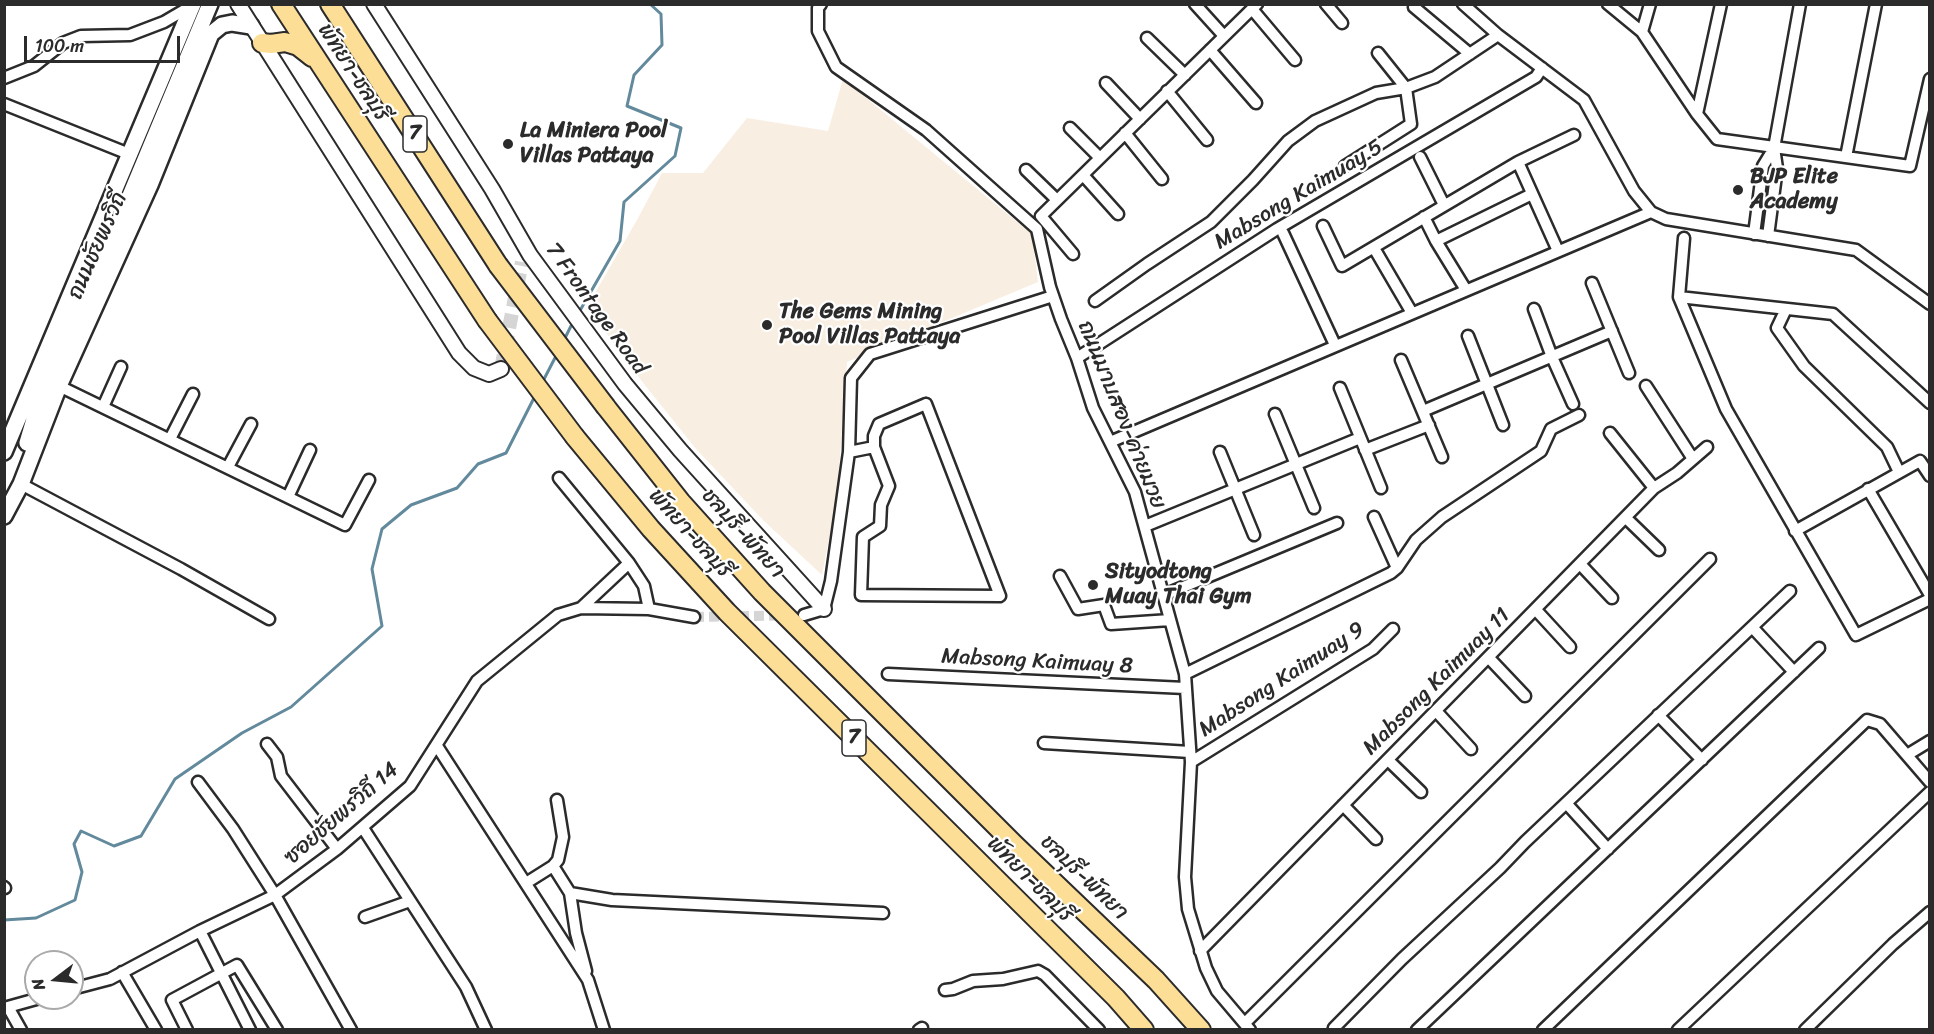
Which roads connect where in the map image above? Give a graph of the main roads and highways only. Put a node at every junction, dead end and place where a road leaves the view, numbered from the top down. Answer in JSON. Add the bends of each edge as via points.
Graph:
{"nodes":[{"id":1,"x":216,"y":4,"type":"edge"},
{"id":2,"x":281,"y":4,"type":"edge"},
{"id":3,"x":330,"y":4,"type":"edge"},
{"id":4,"x":194,"y":5,"type":"edge"},
{"id":5,"x":210,"y":5,"type":"edge"},
{"id":6,"x":251,"y":26,"type":"road end"},
{"id":7,"x":211,"y":34,"type":"junction"},
{"id":8,"x":262,"y":43,"type":"road end"},
{"id":9,"x":316,"y":60,"type":"junction"},
{"id":10,"x":38,"y":406,"type":"junction"},
{"id":11,"x":4,"y":452,"type":"edge"},
{"id":12,"x":4,"y":459,"type":"edge"},
{"id":13,"x":4,"y":508,"type":"edge"},
{"id":14,"x":4,"y":516,"type":"edge"},
{"id":15,"x":1144,"y":1029,"type":"edge"},
{"id":16,"x":1201,"y":1029,"type":"edge"}],
"edges":[{"from":1,"to":7,"type":"main road","name":"ถนนชัยพรวิถี","via":[[219,14]]},
{"from":2,"to":9,"type":"highway","name":"พัทยา-ชลบุรี","number":"7"},
{"from":3,"to":16,"type":"highway","name":"ชลบุรี-พัทยา","number":"7","bridge":true,"via":[[498,265],[681,502],[762,592]]},
{"from":4,"to":11,"type":"main road","name":"ถนนชัยพรวิถี"},
{"from":5,"to":10,"type":"main road","name":"ถนนชัยพรวิถี"},
{"from":6,"to":7,"type":"main road","via":[[232,23]]},
{"from":7,"to":14,"type":"main road","name":"ถนนชัยพรวิถี","via":[[150,185]]},
{"from":8,"to":9,"type":"highway","via":[[298,46]]},
{"from":9,"to":15,"type":"highway","name":"พัทยา-ชลบุรี","number":"7","bridge":true,"via":[[487,320],[651,530],[727,612]]},
{"from":10,"to":12,"type":"main road","name":"ถนนชัยพรวิถี"},
{"from":10,"to":13,"type":"main road","name":"ถนนชัยพรวิถี","via":[[16,482]]}]}
